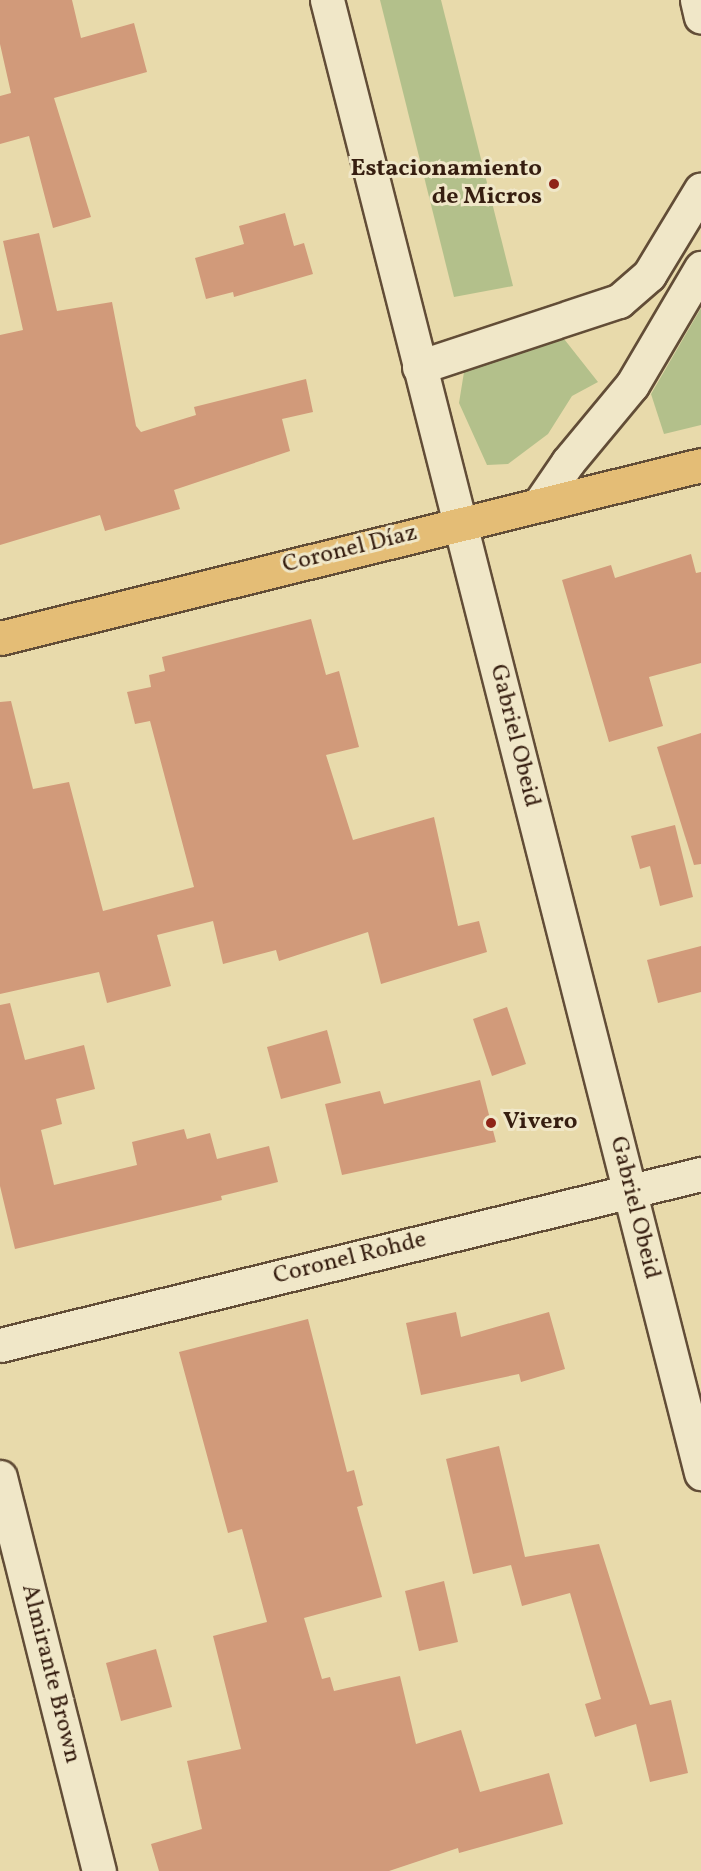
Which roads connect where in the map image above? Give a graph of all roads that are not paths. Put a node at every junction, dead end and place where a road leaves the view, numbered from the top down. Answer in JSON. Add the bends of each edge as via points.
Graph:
{"nodes":[{"id":1,"x":327,"y":0,"type":"edge"},
{"id":2,"x":697,"y":0,"type":"edge"},
{"id":3,"x":701,"y":17,"type":"edge"},
{"id":4,"x":701,"y":189,"type":"edge"},
{"id":5,"x":701,"y":268,"type":"edge"},
{"id":6,"x":419,"y":366,"type":"junction"},
{"id":7,"x":701,"y":465,"type":"edge"},
{"id":8,"x":540,"y":503,"type":"junction"},
{"id":9,"x":460,"y":522,"type":"junction"},
{"id":10,"x":0,"y":638,"type":"edge"},
{"id":11,"x":701,"y":1174,"type":"edge"},
{"id":12,"x":629,"y":1191,"type":"junction"},
{"id":13,"x":0,"y":1345,"type":"edge"},
{"id":14,"x":701,"y":1473,"type":"edge"},
{"id":15,"x":0,"y":1477,"type":"edge"},
{"id":16,"x":99,"y":1871,"type":"edge"}],
"edges":[{"from":1,"to":6,"type":"street","name":"Gabriel Obeid"},
{"from":2,"to":3,"type":"street"},
{"from":4,"to":6,"type":"street","via":[[649,275],[620,301]]},
{"from":5,"to":8,"type":"street","via":[[632,385],[568,462]]},
{"from":6,"to":9,"type":"street","name":"Gabriel Obeid"},
{"from":7,"to":8,"type":"main road","name":"Coronel Díaz"},
{"from":8,"to":9,"type":"main road","name":"Coronel Díaz"},
{"from":9,"to":10,"type":"main road","name":"Coronel Díaz"},
{"from":9,"to":12,"type":"street","name":"Gabriel Obeid"},
{"from":11,"to":12,"type":"street","name":"Coronel Rohde"},
{"from":12,"to":13,"type":"street","name":"Coronel Rohde"},
{"from":12,"to":14,"type":"street","name":"Gabriel Obeid"},
{"from":15,"to":16,"type":"street","name":"Almirante Brown"}]}
